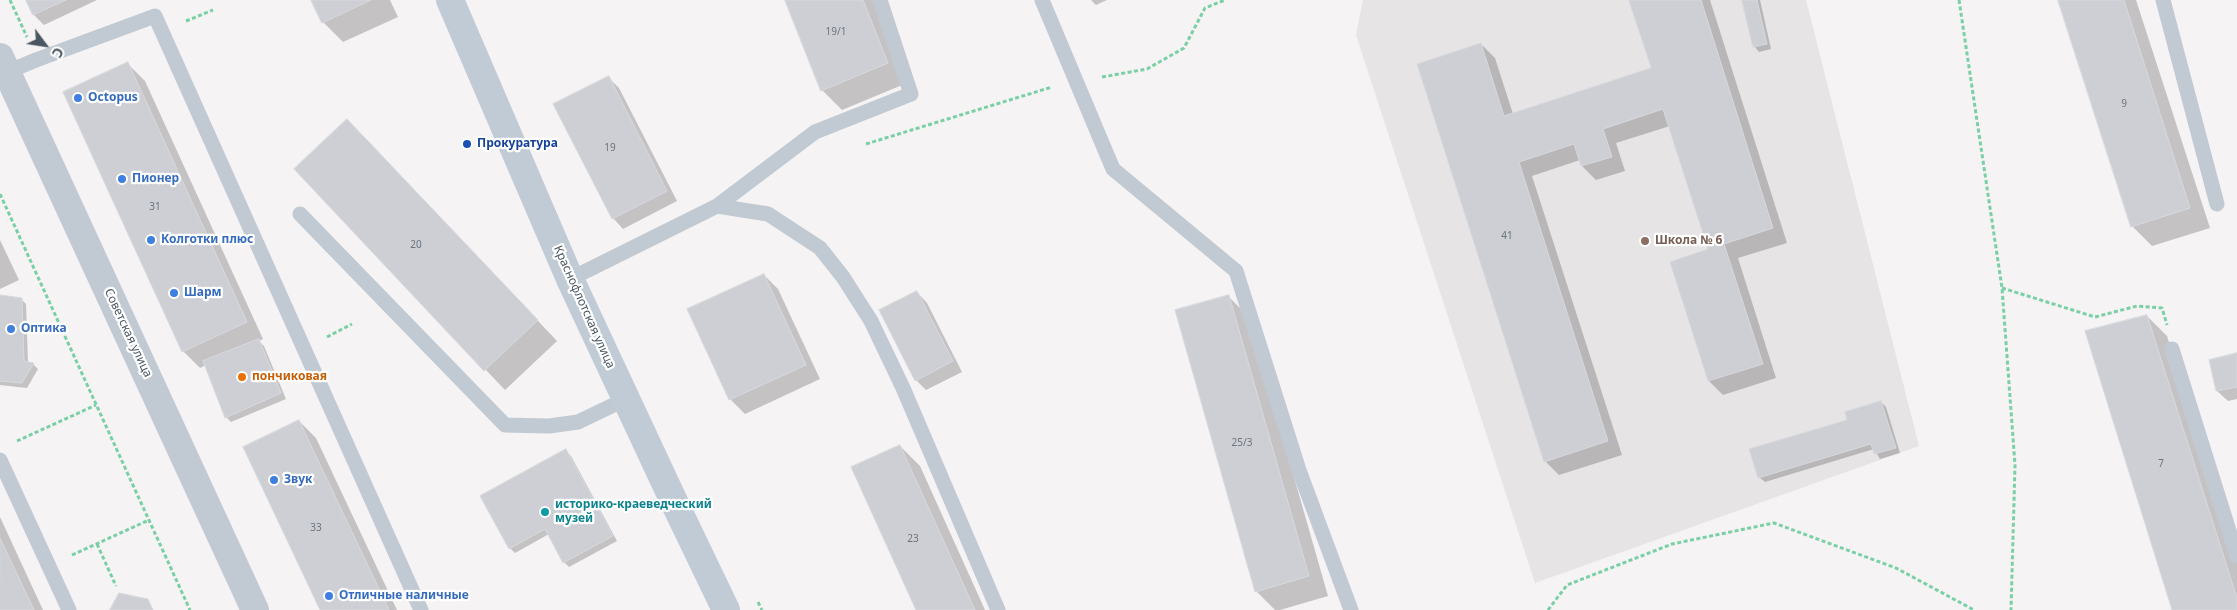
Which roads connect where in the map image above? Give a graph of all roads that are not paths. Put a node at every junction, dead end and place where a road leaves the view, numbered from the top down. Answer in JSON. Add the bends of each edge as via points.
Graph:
{"nodes":[{"id":1,"x":450,"y":0,"type":"edge"},
{"id":2,"x":880,"y":0,"type":"edge"},
{"id":3,"x":1042,"y":0,"type":"edge"},
{"id":4,"x":2162,"y":0,"type":"edge"},
{"id":5,"x":4,"y":65,"type":"edge"},
{"id":6,"x":2217,"y":204,"type":"dead end"},
{"id":7,"x":717,"y":206,"type":"junction"},
{"id":8,"x":300,"y":214,"type":"dead end"},
{"id":9,"x":570,"y":279,"type":"junction"},
{"id":10,"x":2172,"y":350,"type":"road end"},
{"id":11,"x":626,"y":399,"type":"junction"},
{"id":12,"x":0,"y":460,"type":"edge"},
{"id":13,"x":2237,"y":556,"type":"edge"},
{"id":14,"x":70,"y":610,"type":"edge"},
{"id":15,"x":255,"y":610,"type":"edge"},
{"id":16,"x":420,"y":610,"type":"edge"},
{"id":17,"x":726,"y":610,"type":"edge"},
{"id":18,"x":998,"y":610,"type":"edge"},
{"id":19,"x":1351,"y":610,"type":"edge"}],
"edges":[{"from":1,"to":9,"type":"main road","name":"Краснофлотская улица"},
{"from":2,"to":7,"type":"lane","via":[[911,94],[815,132]]},
{"from":3,"to":19,"type":"lane","via":[[1113,169],[1236,271],[1299,470]]},
{"from":4,"to":6,"type":"lane"},
{"from":5,"to":15,"type":"street","name":"Советская улица"},
{"from":5,"to":16,"type":"lane","via":[[155,16]]},
{"from":7,"to":9,"type":"lane"},
{"from":7,"to":18,"type":"lane","via":[[768,214],[820,248],[843,277],[879,338]]},
{"from":8,"to":11,"type":"lane","via":[[505,425],[550,426],[578,422]]},
{"from":9,"to":11,"type":"main road","name":"Краснофлотская улица"},
{"from":10,"to":13,"type":"lane"},
{"from":11,"to":17,"type":"main road","name":"Краснофлотская улица"},
{"from":12,"to":14,"type":"lane"}]}
